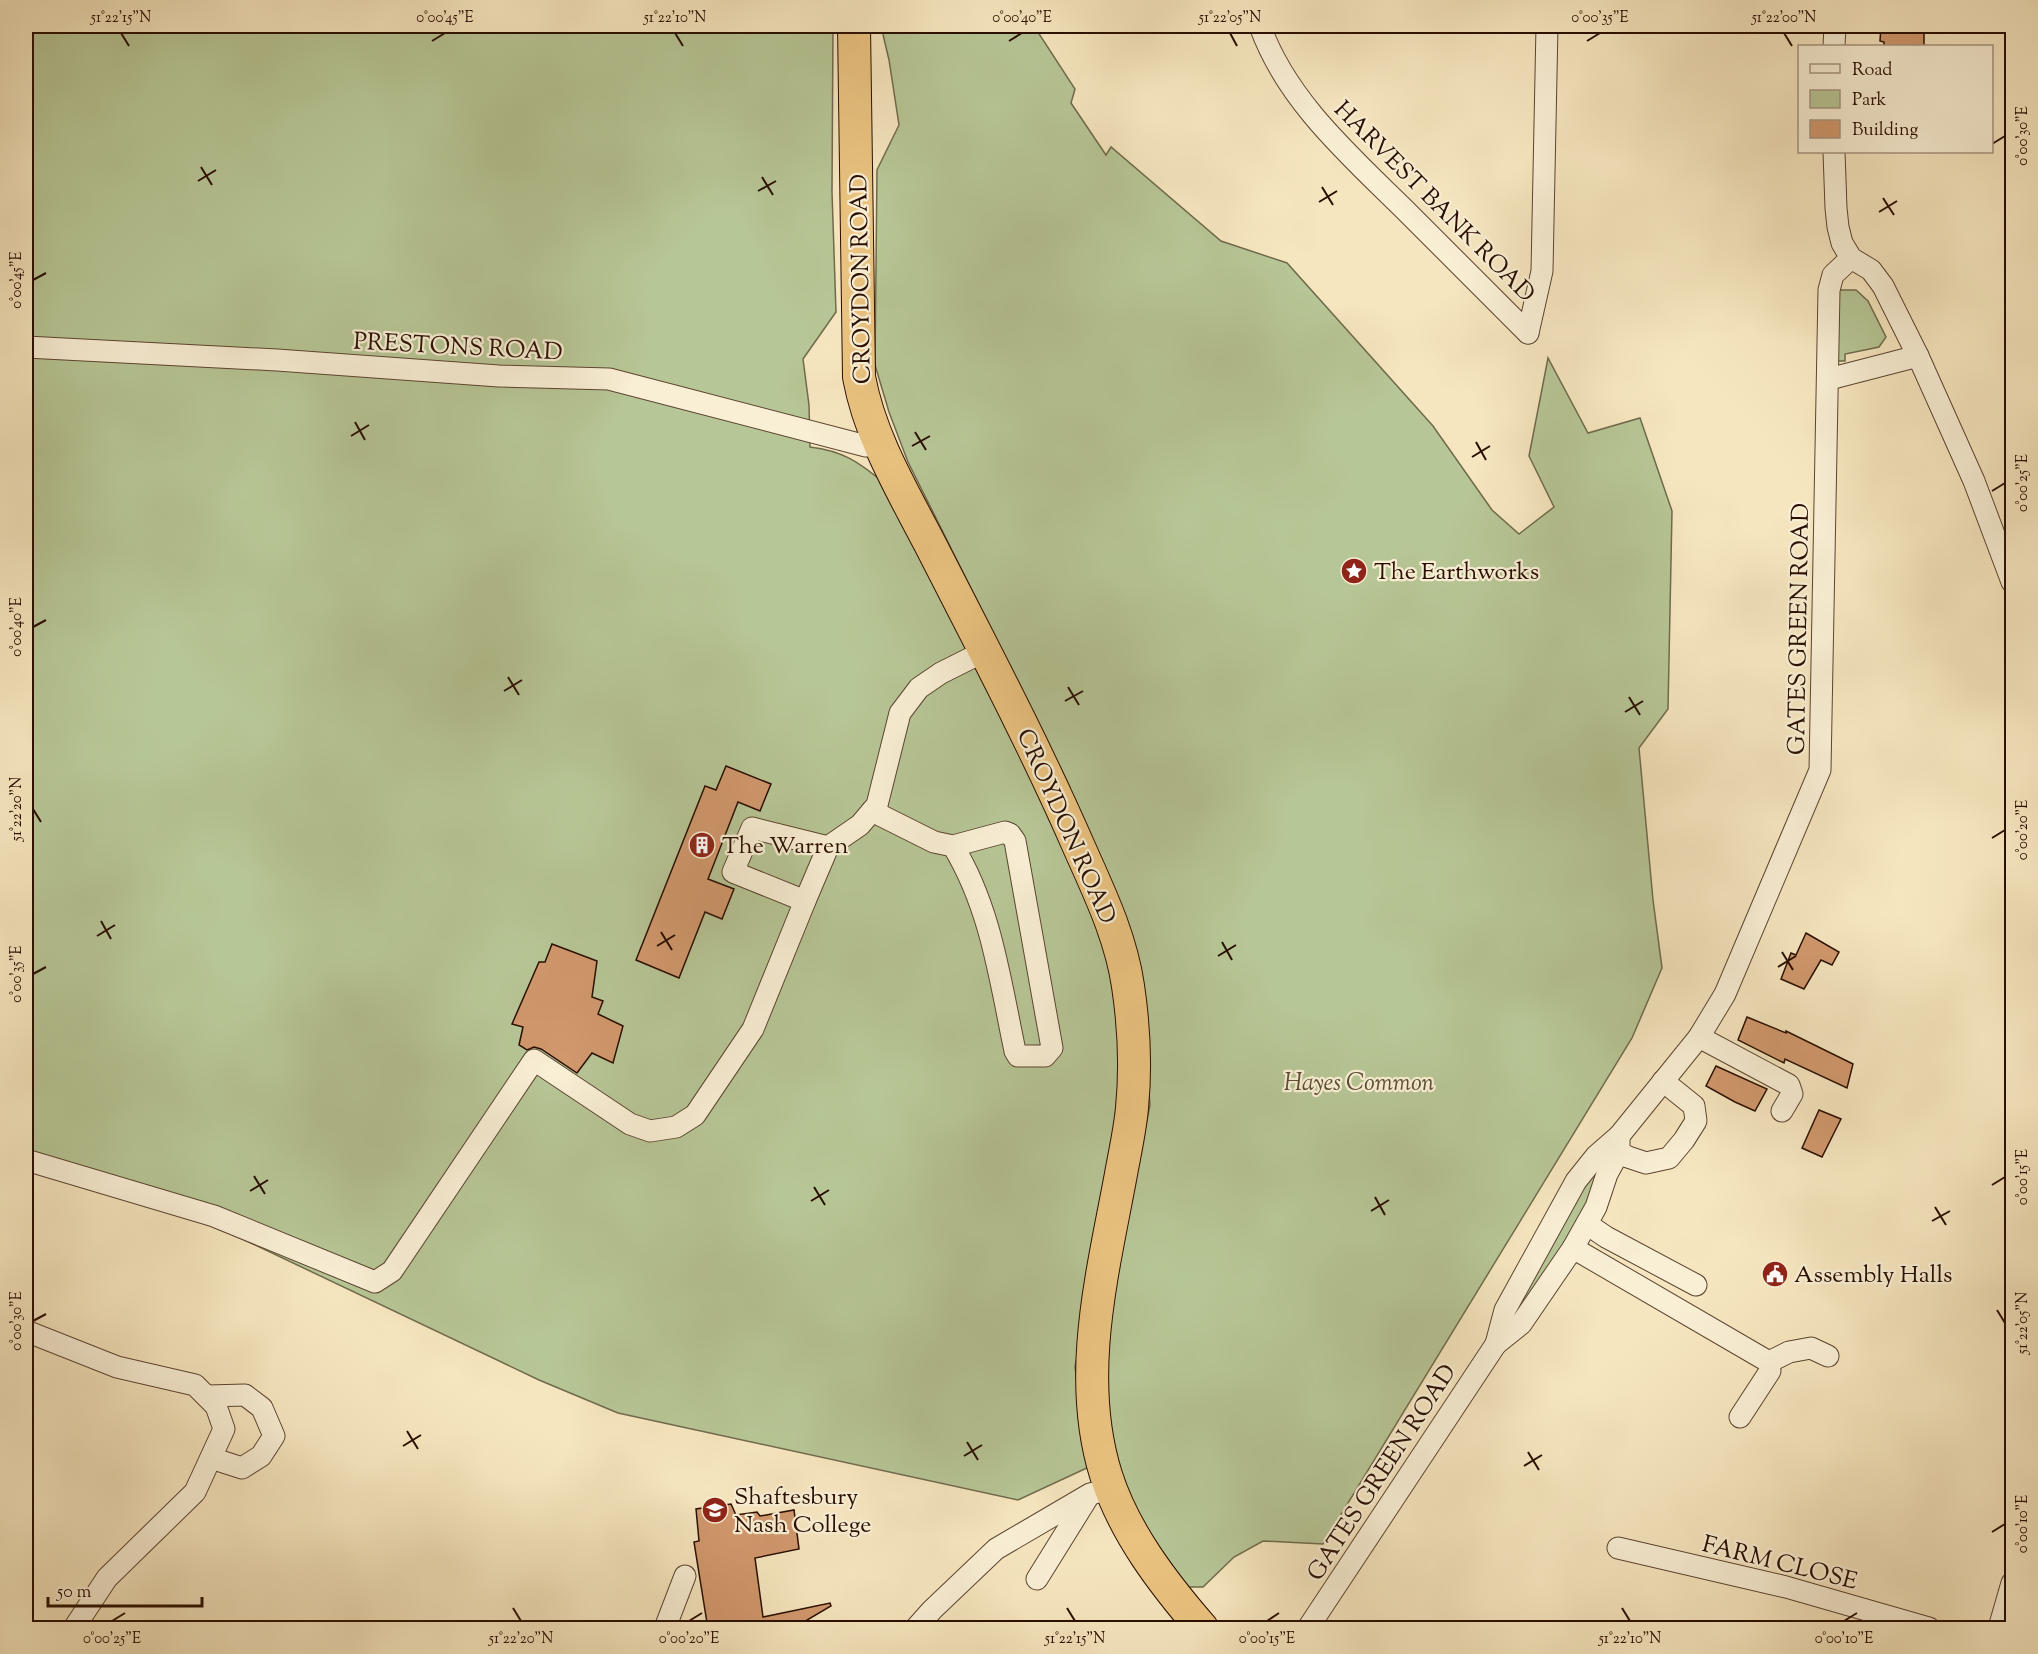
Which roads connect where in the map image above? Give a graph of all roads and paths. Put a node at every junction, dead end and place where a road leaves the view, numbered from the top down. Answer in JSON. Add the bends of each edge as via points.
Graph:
{"nodes":[{"id":1,"x":854,"y":26,"type":"edge"},
{"id":2,"x":1260,"y":26,"type":"edge"},
{"id":3,"x":1547,"y":26,"type":"edge"},
{"id":4,"x":1835,"y":26,"type":"edge"},
{"id":5,"x":1834,"y":45,"type":"edge"},
{"id":6,"x":1834,"y":153,"type":"edge"},
{"id":7,"x":1851,"y":258,"type":"junction"},
{"id":8,"x":26,"y":347,"type":"edge"},
{"id":9,"x":1918,"y":356,"type":"junction"},
{"id":10,"x":1829,"y":379,"type":"junction"},
{"id":11,"x":880,"y":445,"type":"junction"},
{"id":12,"x":2013,"y":582,"type":"edge"},
{"id":13,"x":985,"y":651,"type":"junction"},
{"id":14,"x":872,"y":811,"type":"junction"},
{"id":15,"x":953,"y":846,"type":"junction"},
{"id":16,"x":828,"y":847,"type":"junction"},
{"id":17,"x":805,"y":901,"type":"junction"},
{"id":18,"x":1699,"y":1037,"type":"junction"},
{"id":19,"x":1663,"y":1081,"type":"junction"},
{"id":20,"x":1782,"y":1111,"type":"dead end"},
{"id":21,"x":1619,"y":1144,"type":"junction"},
{"id":22,"x":26,"y":1160,"type":"edge"},
{"id":23,"x":1587,"y":1224,"type":"junction"},
{"id":24,"x":1573,"y":1248,"type":"junction"},
{"id":25,"x":1696,"y":1285,"type":"dead end"},
{"id":26,"x":26,"y":1331,"type":"edge"},
{"id":27,"x":1496,"y":1344,"type":"junction"},
{"id":28,"x":1828,"y":1356,"type":"dead end"},
{"id":29,"x":1769,"y":1362,"type":"junction"},
{"id":30,"x":208,"y":1396,"type":"junction"},
{"id":31,"x":1740,"y":1417,"type":"dead end"},
{"id":32,"x":211,"y":1458,"type":"junction"},
{"id":33,"x":1100,"y":1491,"type":"junction"},
{"id":34,"x":1618,"y":1548,"type":"dead end"},
{"id":35,"x":685,"y":1576,"type":"dead end"},
{"id":36,"x":1037,"y":1579,"type":"dead end"},
{"id":37,"x":2013,"y":1583,"type":"edge"},
{"id":38,"x":74,"y":1629,"type":"edge"},
{"id":39,"x":665,"y":1629,"type":"edge"},
{"id":40,"x":916,"y":1629,"type":"edge"},
{"id":41,"x":1202,"y":1629,"type":"edge"},
{"id":42,"x":1308,"y":1629,"type":"edge"},
{"id":43,"x":1929,"y":1629,"type":"edge"},
{"id":44,"x":1999,"y":1629,"type":"edge"}],
"edges":[{"from":1,"to":11,"type":"highway","name":"CROYDON ROAD","via":[[859,377]]},
{"from":2,"to":3,"type":"street","name":"HARVEST BANK ROAD","via":[[1269,50],[1297,96],[1363,169],[1528,333],[1542,271]]},
{"from":4,"to":5,"type":"street"},
{"from":6,"to":7,"type":"street","via":[[1838,227]]},
{"from":7,"to":9,"type":"street","via":[[1871,270],[1883,286]]},
{"from":7,"to":10,"type":"street","name":"GATES GREEN ROAD","via":[[1831,281]]},
{"from":8,"to":11,"type":"street","name":"PRESTONS ROAD","via":[[609,379],[866,446]]},
{"from":9,"to":10,"type":"street"},
{"from":9,"to":12,"type":"street","via":[[1974,481]]},
{"from":10,"to":18,"type":"street","name":"GATES GREEN ROAD","via":[[1820,770],[1725,994]]},
{"from":11,"to":13,"type":"highway","name":"CROYDON ROAD"},
{"from":13,"to":14,"type":"street","via":[[919,688],[900,713],[877,805]]},
{"from":13,"to":33,"type":"highway","name":"CROYDON ROAD","via":[[1067,818],[1109,916],[1123,954],[1128,987],[1133,1027],[1132,1108],[1097,1301],[1093,1349]]},
{"from":14,"to":15,"type":"street","via":[[934,842]]},
{"from":14,"to":16,"type":"street","via":[[860,825]]},
{"from":15,"to":15,"type":"street","via":[[974,885],[991,936],[1015,1050],[1018,1056],[1045,1056],[1052,1048],[1015,841],[1005,832]]},
{"from":16,"to":17,"type":"street"},
{"from":16,"to":17,"type":"street","via":[[752,828],[733,872]]},
{"from":17,"to":22,"type":"street","via":[[753,1029],[695,1115],[676,1127],[650,1131],[630,1124],[534,1060],[392,1271],[375,1282],[214,1216]]},
{"from":18,"to":19,"type":"street","name":"GATES GREEN ROAD"},
{"from":18,"to":20,"type":"street","via":[[1789,1085],[1792,1094]]},
{"from":19,"to":21,"type":"street","name":"GATES GREEN ROAD"},
{"from":19,"to":21,"type":"street","via":[[1694,1106],[1696,1121],[1684,1140],[1669,1158],[1646,1163],[1628,1157]]},
{"from":21,"to":23,"type":"street","name":"GATES GREEN ROAD"},
{"from":21,"to":27,"type":"street","name":"GATES GREEN ROAD","via":[[1596,1156],[1575,1181],[1505,1310]]},
{"from":23,"to":24,"type":"street","name":"GATES GREEN ROAD"},
{"from":23,"to":25,"type":"street"},
{"from":24,"to":27,"type":"street","name":"GATES GREEN ROAD","via":[[1521,1323]]},
{"from":24,"to":29,"type":"street"},
{"from":26,"to":30,"type":"street","via":[[117,1367],[195,1385]]},
{"from":27,"to":42,"type":"street","name":"GATES GREEN ROAD"},
{"from":28,"to":29,"type":"street","via":[[1811,1348],[1789,1352]]},
{"from":29,"to":31,"type":"street","via":[[1770,1371]]},
{"from":30,"to":32,"type":"street","via":[[224,1430]]},
{"from":30,"to":32,"type":"street","via":[[245,1395],[262,1408],[274,1436],[261,1456],[242,1468]]},
{"from":32,"to":38,"type":"street","via":[[195,1492],[107,1578]]},
{"from":33,"to":36,"type":"street"},
{"from":33,"to":40,"type":"street","via":[[996,1549]]},
{"from":33,"to":41,"type":"highway","name":"CROYDON ROAD"},
{"from":34,"to":43,"type":"street","name":"FARM CLOSE","via":[[1786,1587]]},
{"from":35,"to":39,"type":"street"},
{"from":37,"to":44,"type":"street"}]}
